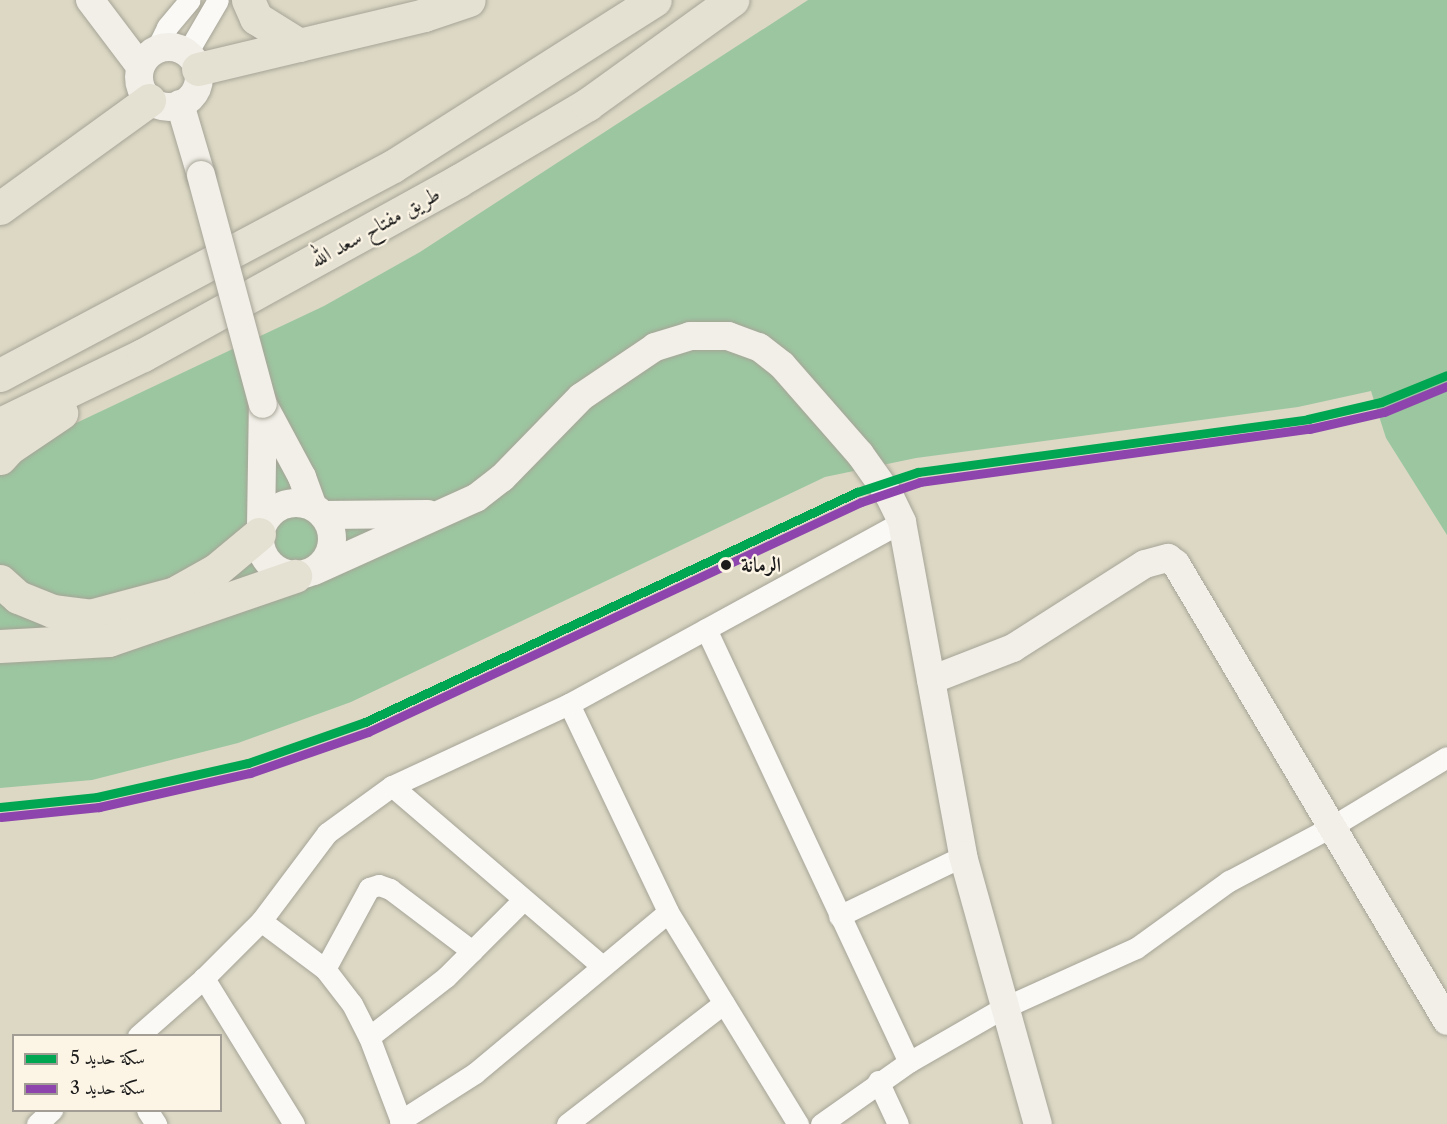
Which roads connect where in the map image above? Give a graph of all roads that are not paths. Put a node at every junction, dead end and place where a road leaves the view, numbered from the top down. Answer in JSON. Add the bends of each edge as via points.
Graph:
{"nodes":[{"id":1,"x":90,"y":0,"type":"edge"},
{"id":2,"x":190,"y":0,"type":"edge"},
{"id":3,"x":218,"y":0,"type":"edge"},
{"id":4,"x":248,"y":0,"type":"edge"},
{"id":5,"x":469,"y":0,"type":"edge"},
{"id":6,"x":655,"y":0,"type":"edge"},
{"id":7,"x":732,"y":0,"type":"edge"},
{"id":8,"x":299,"y":45,"type":"junction"},
{"id":9,"x":148,"y":58,"type":"junction"},
{"id":10,"x":192,"y":61,"type":"junction"},
{"id":11,"x":165,"y":102,"type":"junction"},
{"id":12,"x":0,"y":208,"type":"edge"},
{"id":13,"x":143,"y":355,"type":"junction"},
{"id":14,"x":0,"y":375,"type":"edge"},
{"id":15,"x":263,"y":404,"type":"junction"},
{"id":16,"x":0,"y":424,"type":"edge"},
{"id":17,"x":0,"y":458,"type":"edge"},
{"id":18,"x":318,"y":510,"type":"junction"},
{"id":19,"x":443,"y":513,"type":"junction"},
{"id":20,"x":902,"y":522,"type":"junction"},
{"id":21,"x":260,"y":530,"type":"junction"},
{"id":22,"x":305,"y":573,"type":"junction"},
{"id":23,"x":0,"y":581,"type":"edge"},
{"id":24,"x":706,"y":629,"type":"junction"},
{"id":25,"x":0,"y":646,"type":"edge"},
{"id":26,"x":931,"y":680,"type":"junction"},
{"id":27,"x":568,"y":704,"type":"junction"},
{"id":28,"x":1447,"y":757,"type":"edge"},
{"id":29,"x":392,"y":786,"type":"junction"},
{"id":30,"x":1331,"y":827,"type":"junction"},
{"id":31,"x":963,"y":856,"type":"junction"},
{"id":32,"x":522,"y":901,"type":"junction"},
{"id":33,"x":668,"y":912,"type":"junction"},
{"id":34,"x":839,"y":916,"type":"junction"},
{"id":35,"x":261,"y":921,"type":"junction"},
{"id":36,"x":472,"y":951,"type":"junction"},
{"id":37,"x":601,"y":965,"type":"junction"},
{"id":38,"x":326,"y":969,"type":"junction"},
{"id":39,"x":204,"y":978,"type":"junction"},
{"id":40,"x":724,"y":1003,"type":"junction"},
{"id":41,"x":1003,"y":1008,"type":"junction"},
{"id":42,"x":1447,"y":1021,"type":"edge"},
{"id":43,"x":139,"y":1034,"type":"edge"},
{"id":44,"x":369,"y":1037,"type":"junction"},
{"id":45,"x":909,"y":1062,"type":"junction"},
{"id":46,"x":878,"y":1081,"type":"junction"},
{"id":47,"x":50,"y":1112,"type":"edge"},
{"id":48,"x":578,"y":1120,"type":"edge"},
{"id":49,"x":401,"y":1123,"type":"edge"},
{"id":50,"x":37,"y":1124,"type":"edge"},
{"id":51,"x":294,"y":1124,"type":"edge"},
{"id":52,"x":798,"y":1124,"type":"edge"},
{"id":53,"x":821,"y":1124,"type":"edge"},
{"id":54,"x":898,"y":1124,"type":"edge"},
{"id":55,"x":1038,"y":1124,"type":"edge"}],
"edges":[{"from":1,"to":9,"type":"street"},
{"from":2,"to":9,"type":"street","via":[[166,27]]},
{"from":3,"to":10,"type":"street"},
{"from":4,"to":8,"type":"highway","via":[[256,18]]},
{"from":5,"to":8,"type":"highway"},
{"from":6,"to":14,"type":"highway","via":[[393,166]]},
{"from":7,"to":13,"type":"highway","name":"طريق مفتاح سعد الله","via":[[588,104],[458,181]]},
{"from":8,"to":10,"type":"highway"},
{"from":9,"to":10,"type":"street","via":[[170,46]]},
{"from":9,"to":11,"type":"street","via":[[140,84]]},
{"from":10,"to":11,"type":"street","via":[[196,88]]},
{"from":11,"to":12,"type":"highway"},
{"from":11,"to":15,"type":"street","bridge":true,"via":[[201,175]]},
{"from":13,"to":16,"type":"highway","name":"طريق مفتاح سعد الله"},
{"from":13,"to":17,"type":"highway"},
{"from":15,"to":18,"type":"street"},
{"from":15,"to":21,"type":"street"},
{"from":18,"to":19,"type":"street"},
{"from":18,"to":21,"type":"street","via":[[297,501],[284,504],[271,511]]},
{"from":18,"to":22,"type":"street","via":[[333,537],[328,558]]},
{"from":19,"to":20,"type":"street","via":[[476,498],[502,478],[581,397],[655,347],[681,339],[728,336],[759,347],[782,365],[860,454],[890,495]]},
{"from":19,"to":22,"type":"street"},
{"from":20,"to":24,"type":"street"},
{"from":20,"to":26,"type":"street"},
{"from":21,"to":22,"type":"street","via":[[267,562],[276,570]]},
{"from":21,"to":23,"type":"highway","via":[[216,570],[175,593],[90,616],[52,611],[18,597]]},
{"from":22,"to":25,"type":"highway","via":[[109,640]]},
{"from":24,"to":27,"type":"street"},
{"from":24,"to":34,"type":"street"},
{"from":26,"to":30,"type":"street","via":[[1013,648],[1145,564],[1168,558],[1176,564]]},
{"from":26,"to":31,"type":"street"},
{"from":27,"to":29,"type":"street"},
{"from":27,"to":33,"type":"street"},
{"from":28,"to":30,"type":"street"},
{"from":29,"to":32,"type":"street"},
{"from":29,"to":35,"type":"street","via":[[327,832]]},
{"from":30,"to":41,"type":"street","via":[[1229,881],[1136,948]]},
{"from":30,"to":42,"type":"street"},
{"from":31,"to":34,"type":"street"},
{"from":31,"to":41,"type":"street"},
{"from":32,"to":36,"type":"street"},
{"from":32,"to":37,"type":"street"},
{"from":33,"to":37,"type":"street"},
{"from":33,"to":40,"type":"street"},
{"from":34,"to":45,"type":"street"},
{"from":35,"to":38,"type":"street"},
{"from":35,"to":39,"type":"street"},
{"from":36,"to":38,"type":"street","via":[[390,889],[379,885],[369,888]]},
{"from":36,"to":44,"type":"street","via":[[446,977]]},
{"from":37,"to":49,"type":"street","via":[[475,1073]]},
{"from":38,"to":44,"type":"street","via":[[352,1004]]},
{"from":39,"to":43,"type":"street"},
{"from":39,"to":51,"type":"street"},
{"from":40,"to":48,"type":"street"},
{"from":40,"to":52,"type":"street"},
{"from":41,"to":45,"type":"street"},
{"from":41,"to":55,"type":"street"},
{"from":44,"to":49,"type":"street"},
{"from":45,"to":46,"type":"street"},
{"from":46,"to":53,"type":"street"},
{"from":46,"to":54,"type":"street"},
{"from":47,"to":50,"type":"street"}]}
